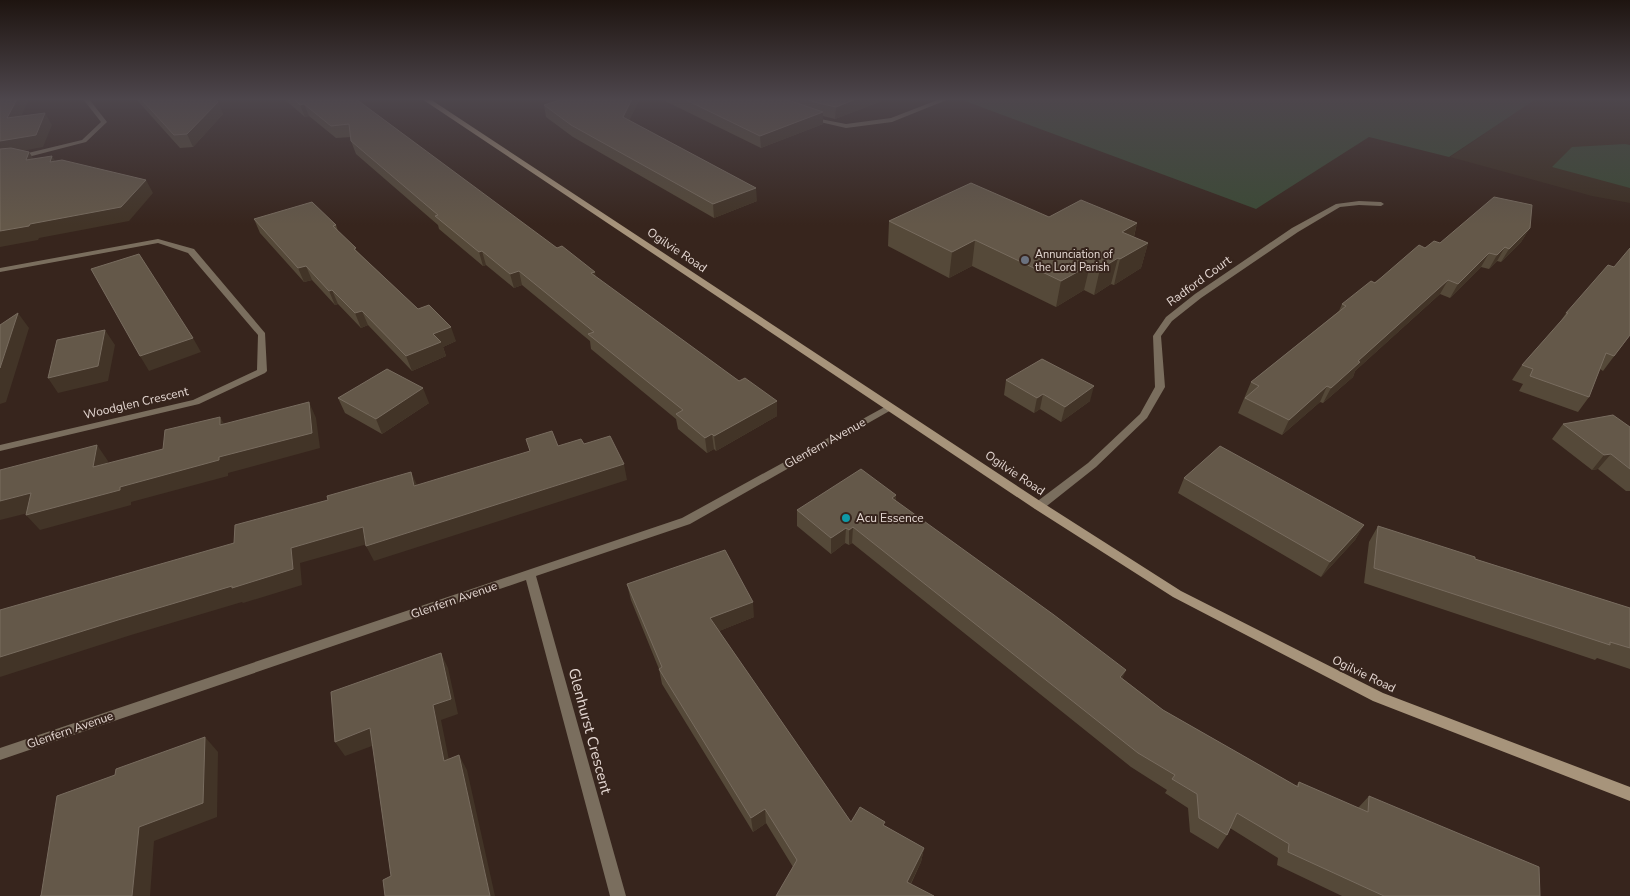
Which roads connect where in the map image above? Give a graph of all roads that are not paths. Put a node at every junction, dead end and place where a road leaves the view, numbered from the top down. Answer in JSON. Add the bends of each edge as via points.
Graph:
{"nodes":[{"id":1,"x":84,"y":141,"type":"edge"},
{"id":2,"x":487,"y":141,"type":"edge"},
{"id":3,"x":0,"y":159,"type":"edge"},
{"id":4,"x":1381,"y":204,"type":"dead end"},
{"id":5,"x":0,"y":270,"type":"edge"},
{"id":6,"x":890,"y":406,"type":"junction"},
{"id":7,"x":0,"y":448,"type":"edge"},
{"id":8,"x":1039,"y":506,"type":"junction"},
{"id":9,"x":530,"y":574,"type":"junction"},
{"id":10,"x":0,"y":754,"type":"edge"},
{"id":11,"x":1630,"y":794,"type":"edge"},
{"id":12,"x":618,"y":896,"type":"edge"}],
"edges":[{"from":1,"to":3,"type":"street"},
{"from":2,"to":6,"type":"street","name":"Ogilvie Road"},
{"from":4,"to":8,"type":"street","name":"Radford Court","via":[[1338,205],[1295,230],[1169,319],[1157,336],[1160,386],[1144,416],[1092,465]]},
{"from":5,"to":7,"type":"street","name":"Woodglen Crescent","via":[[158,241],[191,251],[262,335],[262,371],[196,402]]},
{"from":6,"to":8,"type":"street","name":"Ogilvie Road"},
{"from":6,"to":9,"type":"street","name":"Glenfern Avenue","via":[[686,520]]},
{"from":8,"to":11,"type":"street","name":"Ogilvie Road","via":[[1177,594],[1378,697]]},
{"from":9,"to":10,"type":"street","name":"Glenfern Avenue"},
{"from":9,"to":12,"type":"street","name":"Glenhurst Crescent"}]}
